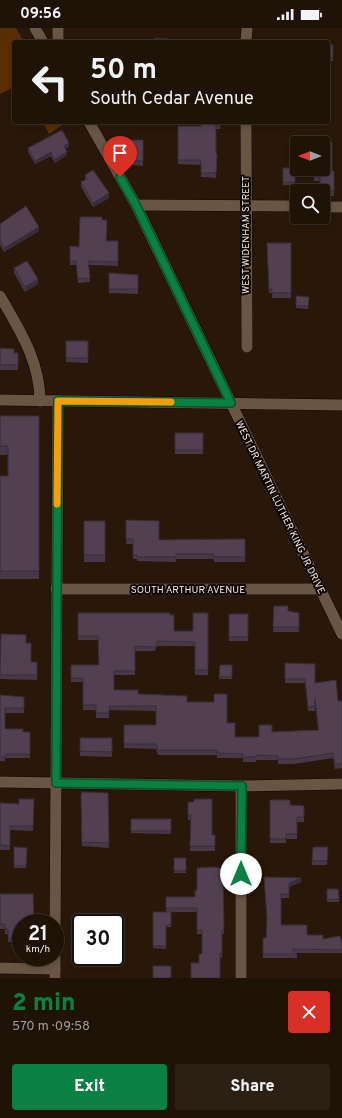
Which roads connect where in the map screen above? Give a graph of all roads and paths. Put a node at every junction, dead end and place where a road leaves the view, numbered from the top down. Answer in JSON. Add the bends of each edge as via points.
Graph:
{"nodes":[{"id":1,"x":35,"y":28,"type":"edge"},
{"id":2,"x":58,"y":28,"type":"edge"},
{"id":3,"x":247,"y":28,"type":"edge"},
{"id":4,"x":42,"y":40,"type":"edge"},
{"id":5,"x":58,"y":40,"type":"edge"},
{"id":6,"x":246,"y":40,"type":"edge"},
{"id":7,"x":90,"y":124,"type":"edge"},
{"id":8,"x":246,"y":124,"type":"edge"},
{"id":9,"x":136,"y":205,"type":"junction"},
{"id":10,"x":245,"y":206,"type":"junction"},
{"id":11,"x":290,"y":206,"type":"edge"},
{"id":12,"x":330,"y":207,"type":"edge"},
{"id":13,"x":342,"y":207,"type":"edge"},
{"id":14,"x":0,"y":296,"type":"edge"},
{"id":15,"x":247,"y":347,"type":"dead end"},
{"id":16,"x":0,"y":400,"type":"edge"},
{"id":17,"x":40,"y":400,"type":"junction"},
{"id":18,"x":58,"y":401,"type":"junction"},
{"id":19,"x":231,"y":403,"type":"junction"},
{"id":20,"x":342,"y":404,"type":"edge"},
{"id":21,"x":320,"y":588,"type":"junction"},
{"id":22,"x":56,"y":589,"type":"junction"},
{"id":23,"x":342,"y":634,"type":"edge"},
{"id":24,"x":0,"y":782,"type":"edge"},
{"id":25,"x":56,"y":783,"type":"junction"},
{"id":26,"x":342,"y":784,"type":"edge"},
{"id":27,"x":242,"y":786,"type":"junction"},
{"id":28,"x":55,"y":914,"type":"edge"},
{"id":29,"x":0,"y":968,"type":"edge"},
{"id":30,"x":55,"y":973,"type":"edge"},
{"id":31,"x":241,"y":978,"type":"edge"}],
"edges":[{"from":1,"to":4,"type":"street"},
{"from":2,"to":5,"type":"street"},
{"from":3,"to":6,"type":"street"},
{"from":7,"to":9,"type":"street","name":"WEST DR MARTIN LUTHER KING JR DRIVE"},
{"from":8,"to":10,"type":"street","name":"WEST WIDENHAM STREET"},
{"from":9,"to":10,"type":"street"},
{"from":9,"to":19,"type":"street","name":"WEST DR MARTIN LUTHER KING JR DRIVE"},
{"from":10,"to":11,"type":"street"},
{"from":10,"to":15,"type":"street","name":"WEST WIDENHAM STREET"},
{"from":12,"to":13,"type":"street"},
{"from":14,"to":17,"type":"street","via":[[22,334],[35,364]]},
{"from":16,"to":17,"type":"street"},
{"from":17,"to":18,"type":"street"},
{"from":18,"to":19,"type":"street"},
{"from":18,"to":22,"type":"street"},
{"from":19,"to":20,"type":"street"},
{"from":19,"to":21,"type":"street","name":"WEST DR MARTIN LUTHER KING JR DRIVE"},
{"from":21,"to":22,"type":"street","name":"SOUTH ARTHUR AVENUE"},
{"from":21,"to":23,"type":"street","name":"WEST DR MARTIN LUTHER KING JR DRIVE"},
{"from":22,"to":25,"type":"street"},
{"from":24,"to":25,"type":"street"},
{"from":25,"to":27,"type":"street"},
{"from":25,"to":28,"type":"street"},
{"from":26,"to":27,"type":"street"},
{"from":27,"to":31,"type":"street"},
{"from":29,"to":30,"type":"street"}]}
